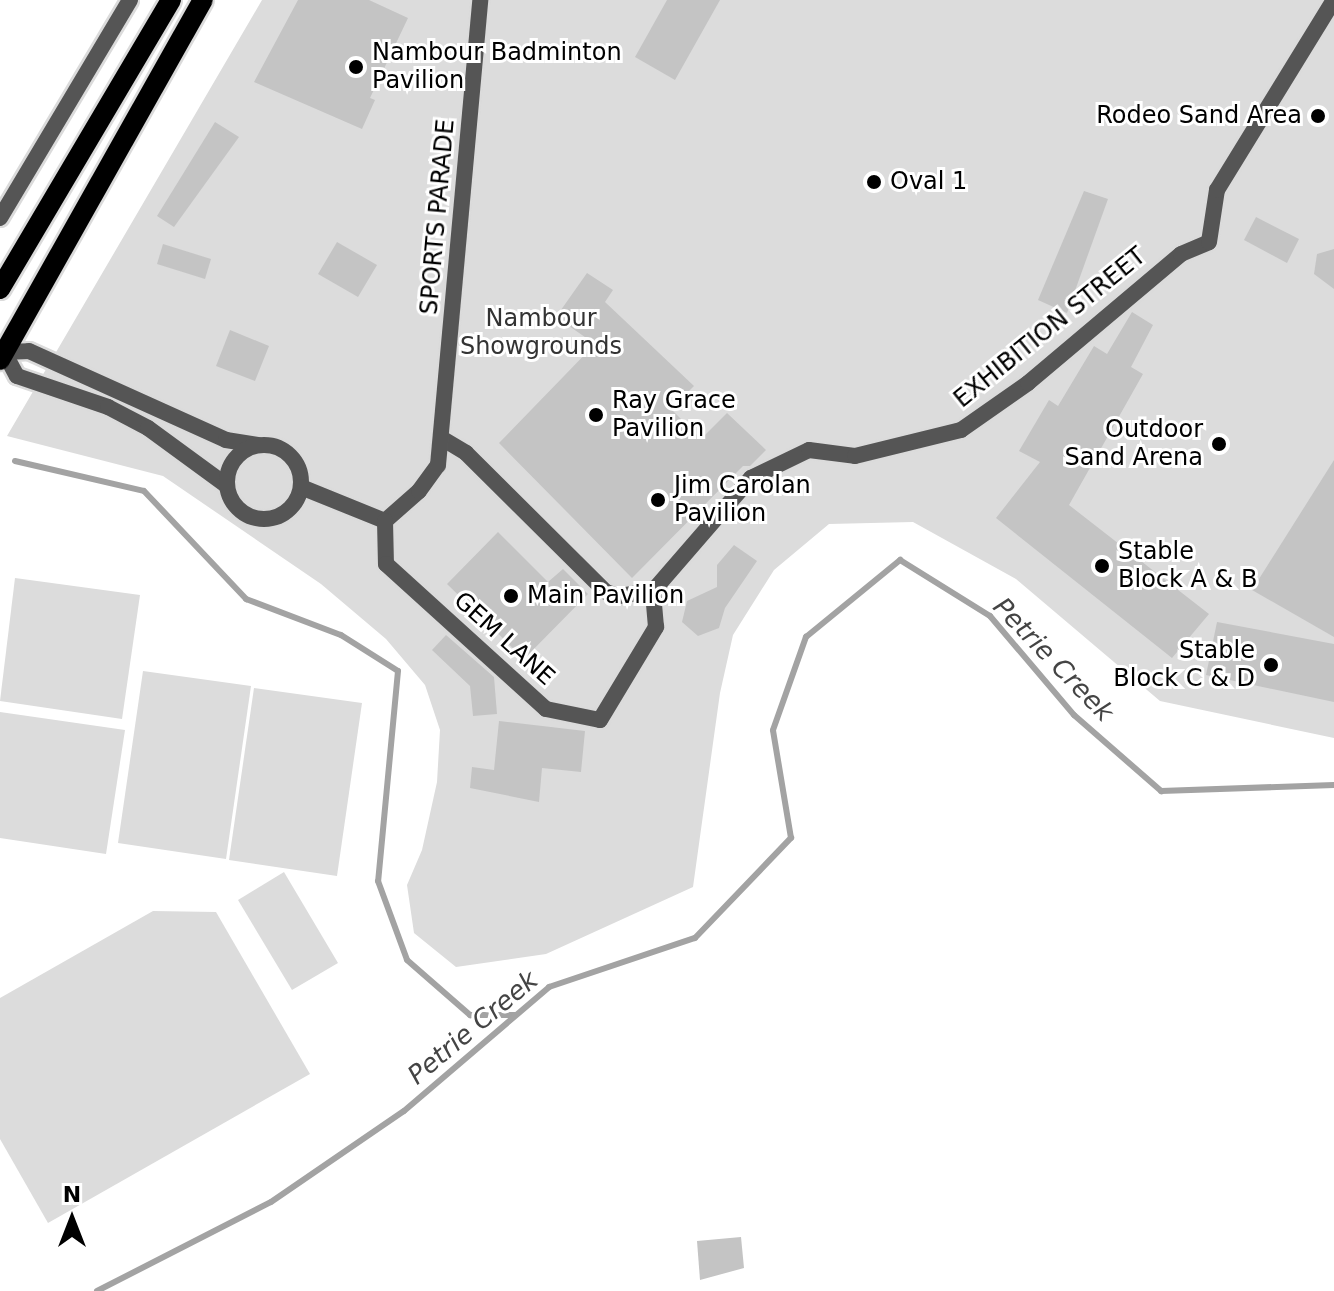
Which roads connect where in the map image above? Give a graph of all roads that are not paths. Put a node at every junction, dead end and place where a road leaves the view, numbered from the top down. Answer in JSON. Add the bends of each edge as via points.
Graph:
{"nodes":[{"id":1,"x":130,"y":0,"type":"edge"},
{"id":2,"x":171,"y":0,"type":"edge"},
{"id":3,"x":203,"y":0,"type":"edge"},
{"id":4,"x":480,"y":0,"type":"edge"},
{"id":5,"x":1334,"y":0,"type":"edge"},
{"id":6,"x":0,"y":218,"type":"edge"},
{"id":7,"x":0,"y":289,"type":"edge"},
{"id":8,"x":1,"y":354,"type":"edge"},
{"id":9,"x":443,"y":439,"type":"junction"},
{"id":10,"x":258,"y":445,"type":"junction"},
{"id":11,"x":226,"y":485,"type":"junction"},
{"id":12,"x":301,"y":487,"type":"junction"},
{"id":13,"x":385,"y":521,"type":"junction"},
{"id":14,"x":653,"y":591,"type":"junction"}],
"edges":[{"from":1,"to":6,"type":"street"},
{"from":2,"to":7,"type":"main road"},
{"from":3,"to":8,"type":"main road"},
{"from":4,"to":9,"type":"street","name":"SPORTS PARADE"},
{"from":5,"to":14,"type":"street","name":"EXHIBITION STREET","via":[[1217,190],[1209,242],[1181,254],[1028,383],[961,430],[855,456],[809,450],[751,478]]},
{"from":8,"to":10,"type":"street","via":[[29,351],[226,440]]},
{"from":8,"to":11,"type":"street","via":[[17,376],[108,407],[148,428]]},
{"from":9,"to":13,"type":"street","name":"SPORTS PARADE","via":[[438,465],[426,483]]},
{"from":9,"to":14,"type":"street","via":[[466,453],[606,592],[618,596]]},
{"from":10,"to":11,"type":"street","via":[[238,455]]},
{"from":10,"to":12,"type":"street","via":[[290,455]]},
{"from":11,"to":12,"type":"street","via":[[236,507],[257,519],[280,516]]},
{"from":12,"to":13,"type":"street"},
{"from":13,"to":14,"type":"street","name":"GEM LANE","via":[[386,564],[546,709],[600,720],[656,627]]}]}
